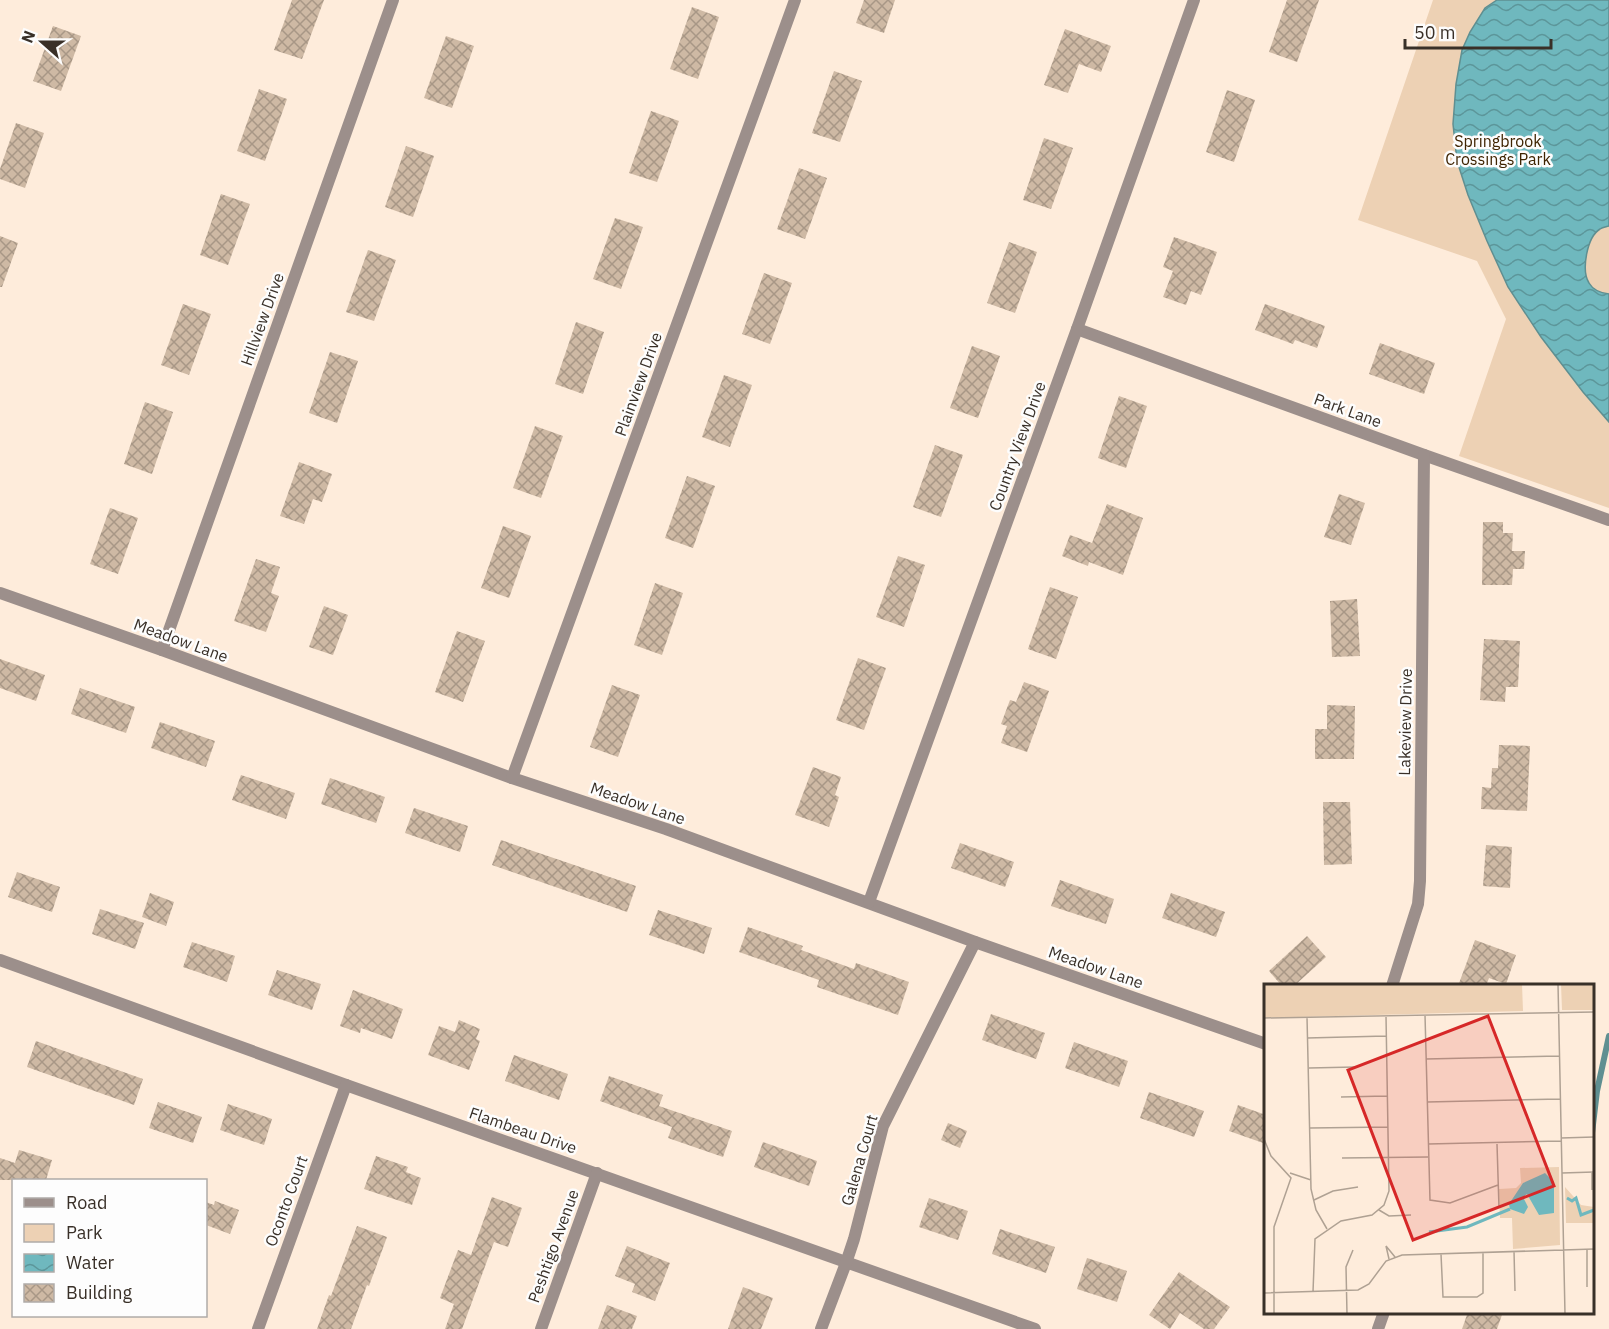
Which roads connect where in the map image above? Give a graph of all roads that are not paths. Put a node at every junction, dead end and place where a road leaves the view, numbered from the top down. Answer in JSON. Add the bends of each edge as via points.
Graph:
{"nodes":[{"id":1,"x":393,"y":0,"type":"edge"},
{"id":2,"x":795,"y":0,"type":"edge"},
{"id":3,"x":1194,"y":0,"type":"edge"},
{"id":4,"x":1077,"y":329,"type":"junction"},
{"id":5,"x":1424,"y":455,"type":"junction"},
{"id":6,"x":1609,"y":520,"type":"edge"},
{"id":7,"x":0,"y":593,"type":"edge"},
{"id":8,"x":162,"y":650,"type":"junction"},
{"id":9,"x":512,"y":778,"type":"junction"},
{"id":10,"x":869,"y":903,"type":"junction"},
{"id":11,"x":975,"y":942,"type":"junction"},
{"id":12,"x":0,"y":960,"type":"edge"},
{"id":13,"x":1393,"y":984,"type":"edge"},
{"id":14,"x":1264,"y":1043,"type":"edge"},
{"id":15,"x":346,"y":1085,"type":"junction"},
{"id":16,"x":597,"y":1173,"type":"junction"},
{"id":17,"x":846,"y":1263,"type":"junction"},
{"id":18,"x":1383,"y":1314,"type":"edge"},
{"id":19,"x":258,"y":1329,"type":"edge"},
{"id":20,"x":541,"y":1329,"type":"edge"},
{"id":21,"x":821,"y":1329,"type":"edge"},
{"id":22,"x":1035,"y":1329,"type":"edge"},
{"id":23,"x":1378,"y":1329,"type":"edge"}],
"edges":[{"from":1,"to":8,"type":"street","name":"Hillview Drive"},
{"from":2,"to":9,"type":"street","name":"Plainview Drive"},
{"from":3,"to":4,"type":"street","name":"Country View Drive"},
{"from":4,"to":5,"type":"street","name":"Park Lane"},
{"from":4,"to":10,"type":"street","name":"Country View Drive"},
{"from":5,"to":6,"type":"street","name":"Park Lane"},
{"from":5,"to":13,"type":"street","name":"Lakeview Drive","via":[[1419,904]]},
{"from":7,"to":8,"type":"street","name":"Meadow Lane"},
{"from":8,"to":9,"type":"street","name":"Meadow Lane"},
{"from":9,"to":10,"type":"street","name":"Meadow Lane"},
{"from":10,"to":11,"type":"street","name":"Meadow Lane"},
{"from":11,"to":14,"type":"street","name":"Meadow Lane"},
{"from":11,"to":17,"type":"street","name":"Galena Court","via":[[883,1126]]},
{"from":12,"to":15,"type":"street","name":"Flambeau Drive"},
{"from":15,"to":16,"type":"street","name":"Flambeau Drive"},
{"from":15,"to":19,"type":"street","name":"Oconto Court"},
{"from":16,"to":17,"type":"street","name":"Flambeau Drive"},
{"from":16,"to":20,"type":"street","name":"Peshtigo Avenue"},
{"from":17,"to":21,"type":"street","name":"Galena Court"},
{"from":17,"to":22,"type":"street","name":"Flambeau Drive"},
{"from":18,"to":23,"type":"street"}]}
